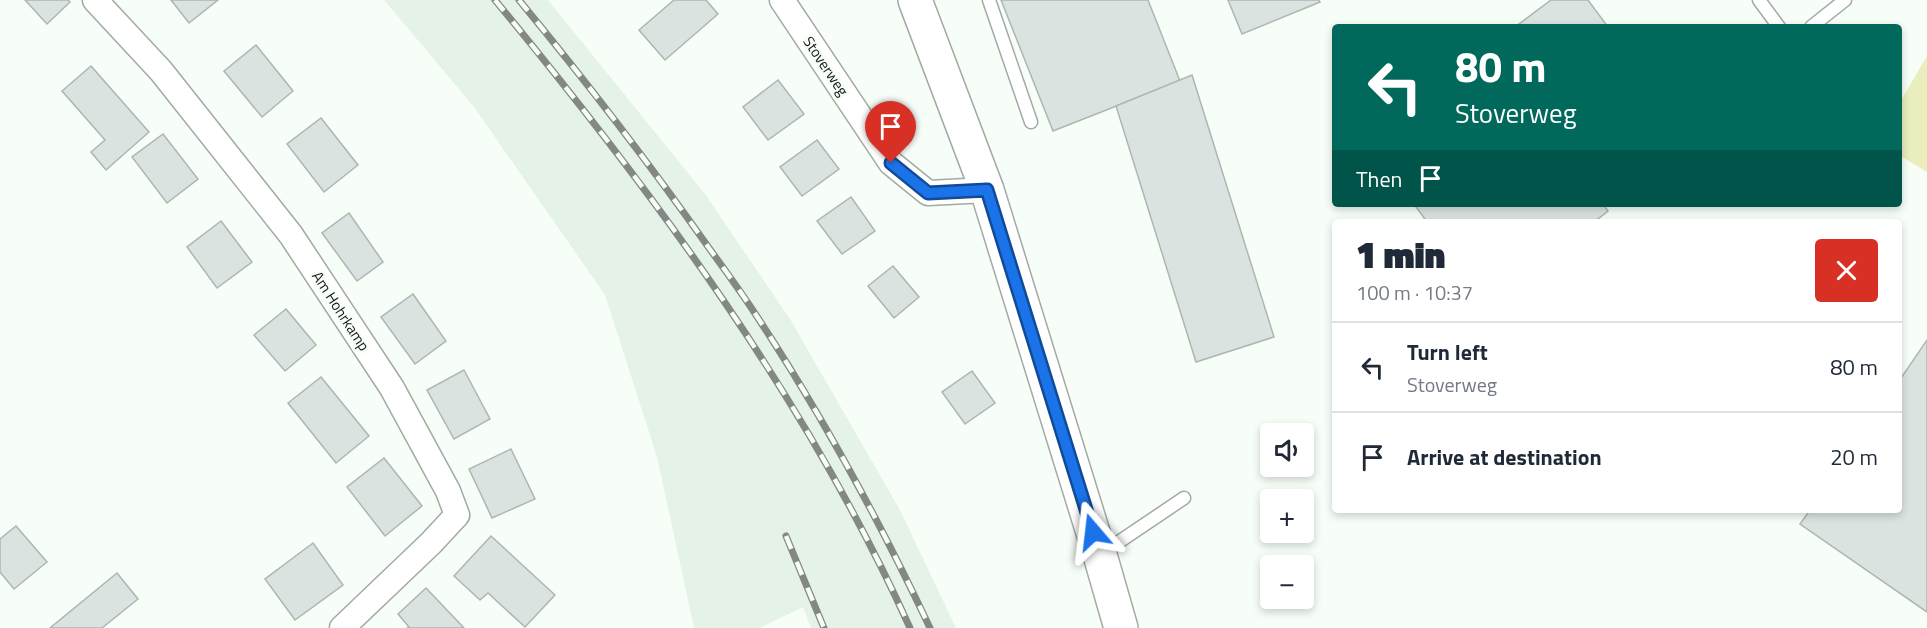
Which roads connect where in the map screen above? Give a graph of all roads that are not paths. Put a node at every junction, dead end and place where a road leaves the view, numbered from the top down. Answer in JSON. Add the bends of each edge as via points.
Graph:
{"nodes":[{"id":1,"x":95,"y":0,"type":"edge"},
{"id":2,"x":782,"y":0,"type":"edge"},
{"id":3,"x":915,"y":0,"type":"edge"},
{"id":4,"x":989,"y":0,"type":"edge"},
{"id":5,"x":1758,"y":0,"type":"edge"},
{"id":6,"x":1845,"y":0,"type":"edge"},
{"id":7,"x":1777,"y":24,"type":"edge"},
{"id":8,"x":1815,"y":24,"type":"edge"},
{"id":9,"x":1031,"y":122,"type":"dead end"},
{"id":10,"x":987,"y":190,"type":"junction"},
{"id":11,"x":1184,"y":498,"type":"dead end"},
{"id":12,"x":1100,"y":555,"type":"junction"},
{"id":13,"x":342,"y":628,"type":"edge"},
{"id":14,"x":1121,"y":628,"type":"edge"}],
"edges":[{"from":1,"to":13,"type":"street","name":"Am Hohrkamp","via":[[161,71],[291,235],[392,388],[448,491],[457,515]]},
{"from":2,"to":10,"type":"street","name":"Stoverweg","via":[[891,163],[928,193]]},
{"from":3,"to":10,"type":"street"},
{"from":4,"to":9,"type":"lane"},
{"from":5,"to":7,"type":"lane"},
{"from":6,"to":8,"type":"lane"},
{"from":10,"to":12,"type":"street"},
{"from":11,"to":12,"type":"lane"},
{"from":12,"to":14,"type":"street"}]}
